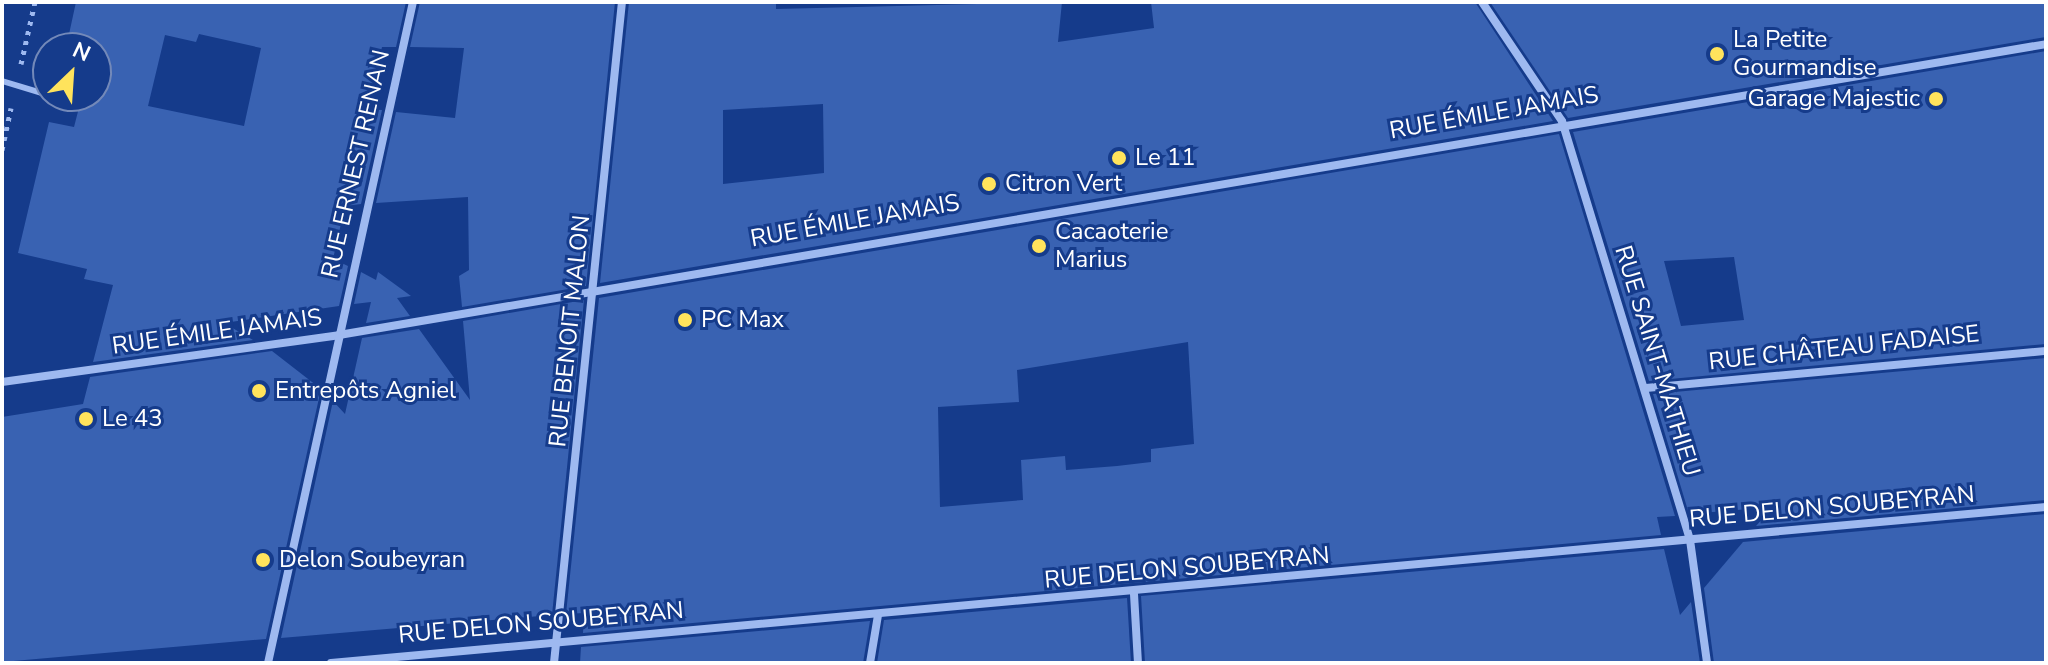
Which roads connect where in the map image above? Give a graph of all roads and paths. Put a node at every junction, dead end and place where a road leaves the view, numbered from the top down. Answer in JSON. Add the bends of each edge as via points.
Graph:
{"nodes":[{"id":1,"x":413,"y":2,"type":"edge"},
{"id":2,"x":622,"y":2,"type":"edge"},
{"id":3,"x":1482,"y":2,"type":"edge"},
{"id":4,"x":2046,"y":44,"type":"edge"},
{"id":5,"x":2,"y":81,"type":"edge"},
{"id":6,"x":32,"y":90,"type":"edge"},
{"id":7,"x":1562,"y":121,"type":"junction"},
{"id":8,"x":596,"y":286,"type":"junction"},
{"id":9,"x":339,"y":335,"type":"junction"},
{"id":10,"x":2046,"y":351,"type":"edge"},
{"id":11,"x":2,"y":382,"type":"edge"},
{"id":12,"x":1646,"y":388,"type":"junction"},
{"id":13,"x":2046,"y":507,"type":"edge"},
{"id":14,"x":1690,"y":540,"type":"junction"},
{"id":15,"x":1134,"y":594,"type":"junction"},
{"id":16,"x":878,"y":615,"type":"junction"},
{"id":17,"x":557,"y":640,"type":"junction"},
{"id":18,"x":268,"y":663,"type":"edge"},
{"id":19,"x":331,"y":663,"type":"edge"},
{"id":20,"x":554,"y":663,"type":"edge"},
{"id":21,"x":870,"y":663,"type":"edge"},
{"id":22,"x":1138,"y":663,"type":"edge"},
{"id":23,"x":1707,"y":663,"type":"edge"}],
"edges":[{"from":1,"to":9,"type":"street","name":"RUE ERNEST RENAN"},
{"from":2,"to":8,"type":"street","name":"RUE BENOIT MALON"},
{"from":3,"to":7,"type":"street","name":"RUE SAINT-MATHIEU"},
{"from":4,"to":7,"type":"street","name":"RUE ÉMILE JAMAIS"},
{"from":5,"to":6,"type":"lane"},
{"from":7,"to":8,"type":"street","name":"RUE ÉMILE JAMAIS"},
{"from":7,"to":12,"type":"street","name":"RUE SAINT-MATHIEU"},
{"from":8,"to":9,"type":"street","name":"RUE ÉMILE JAMAIS"},
{"from":8,"to":17,"type":"street","name":"RUE BENOIT MALON"},
{"from":9,"to":11,"type":"street","name":"RUE ÉMILE JAMAIS"},
{"from":9,"to":18,"type":"street","name":"RUE ERNEST RENAN"},
{"from":10,"to":12,"type":"street","name":"RUE CHÂTEAU FADAISE"},
{"from":12,"to":14,"type":"street","name":"RUE SAINT-MATHIEU"},
{"from":13,"to":14,"type":"street","name":"RUE DELON SOUBEYRAN"},
{"from":14,"to":15,"type":"street","name":"RUE DELON SOUBEYRAN"},
{"from":14,"to":23,"type":"street","name":"RUE SAINT-MATHIEU"},
{"from":15,"to":16,"type":"street","name":"RUE DELON SOUBEYRAN"},
{"from":15,"to":22,"type":"street"},
{"from":16,"to":17,"type":"street","name":"RUE DELON SOUBEYRAN"},
{"from":16,"to":21,"type":"street"},
{"from":17,"to":19,"type":"street","name":"RUE DELON SOUBEYRAN"},
{"from":17,"to":20,"type":"street","name":"RUE BENOIT MALON"}]}
